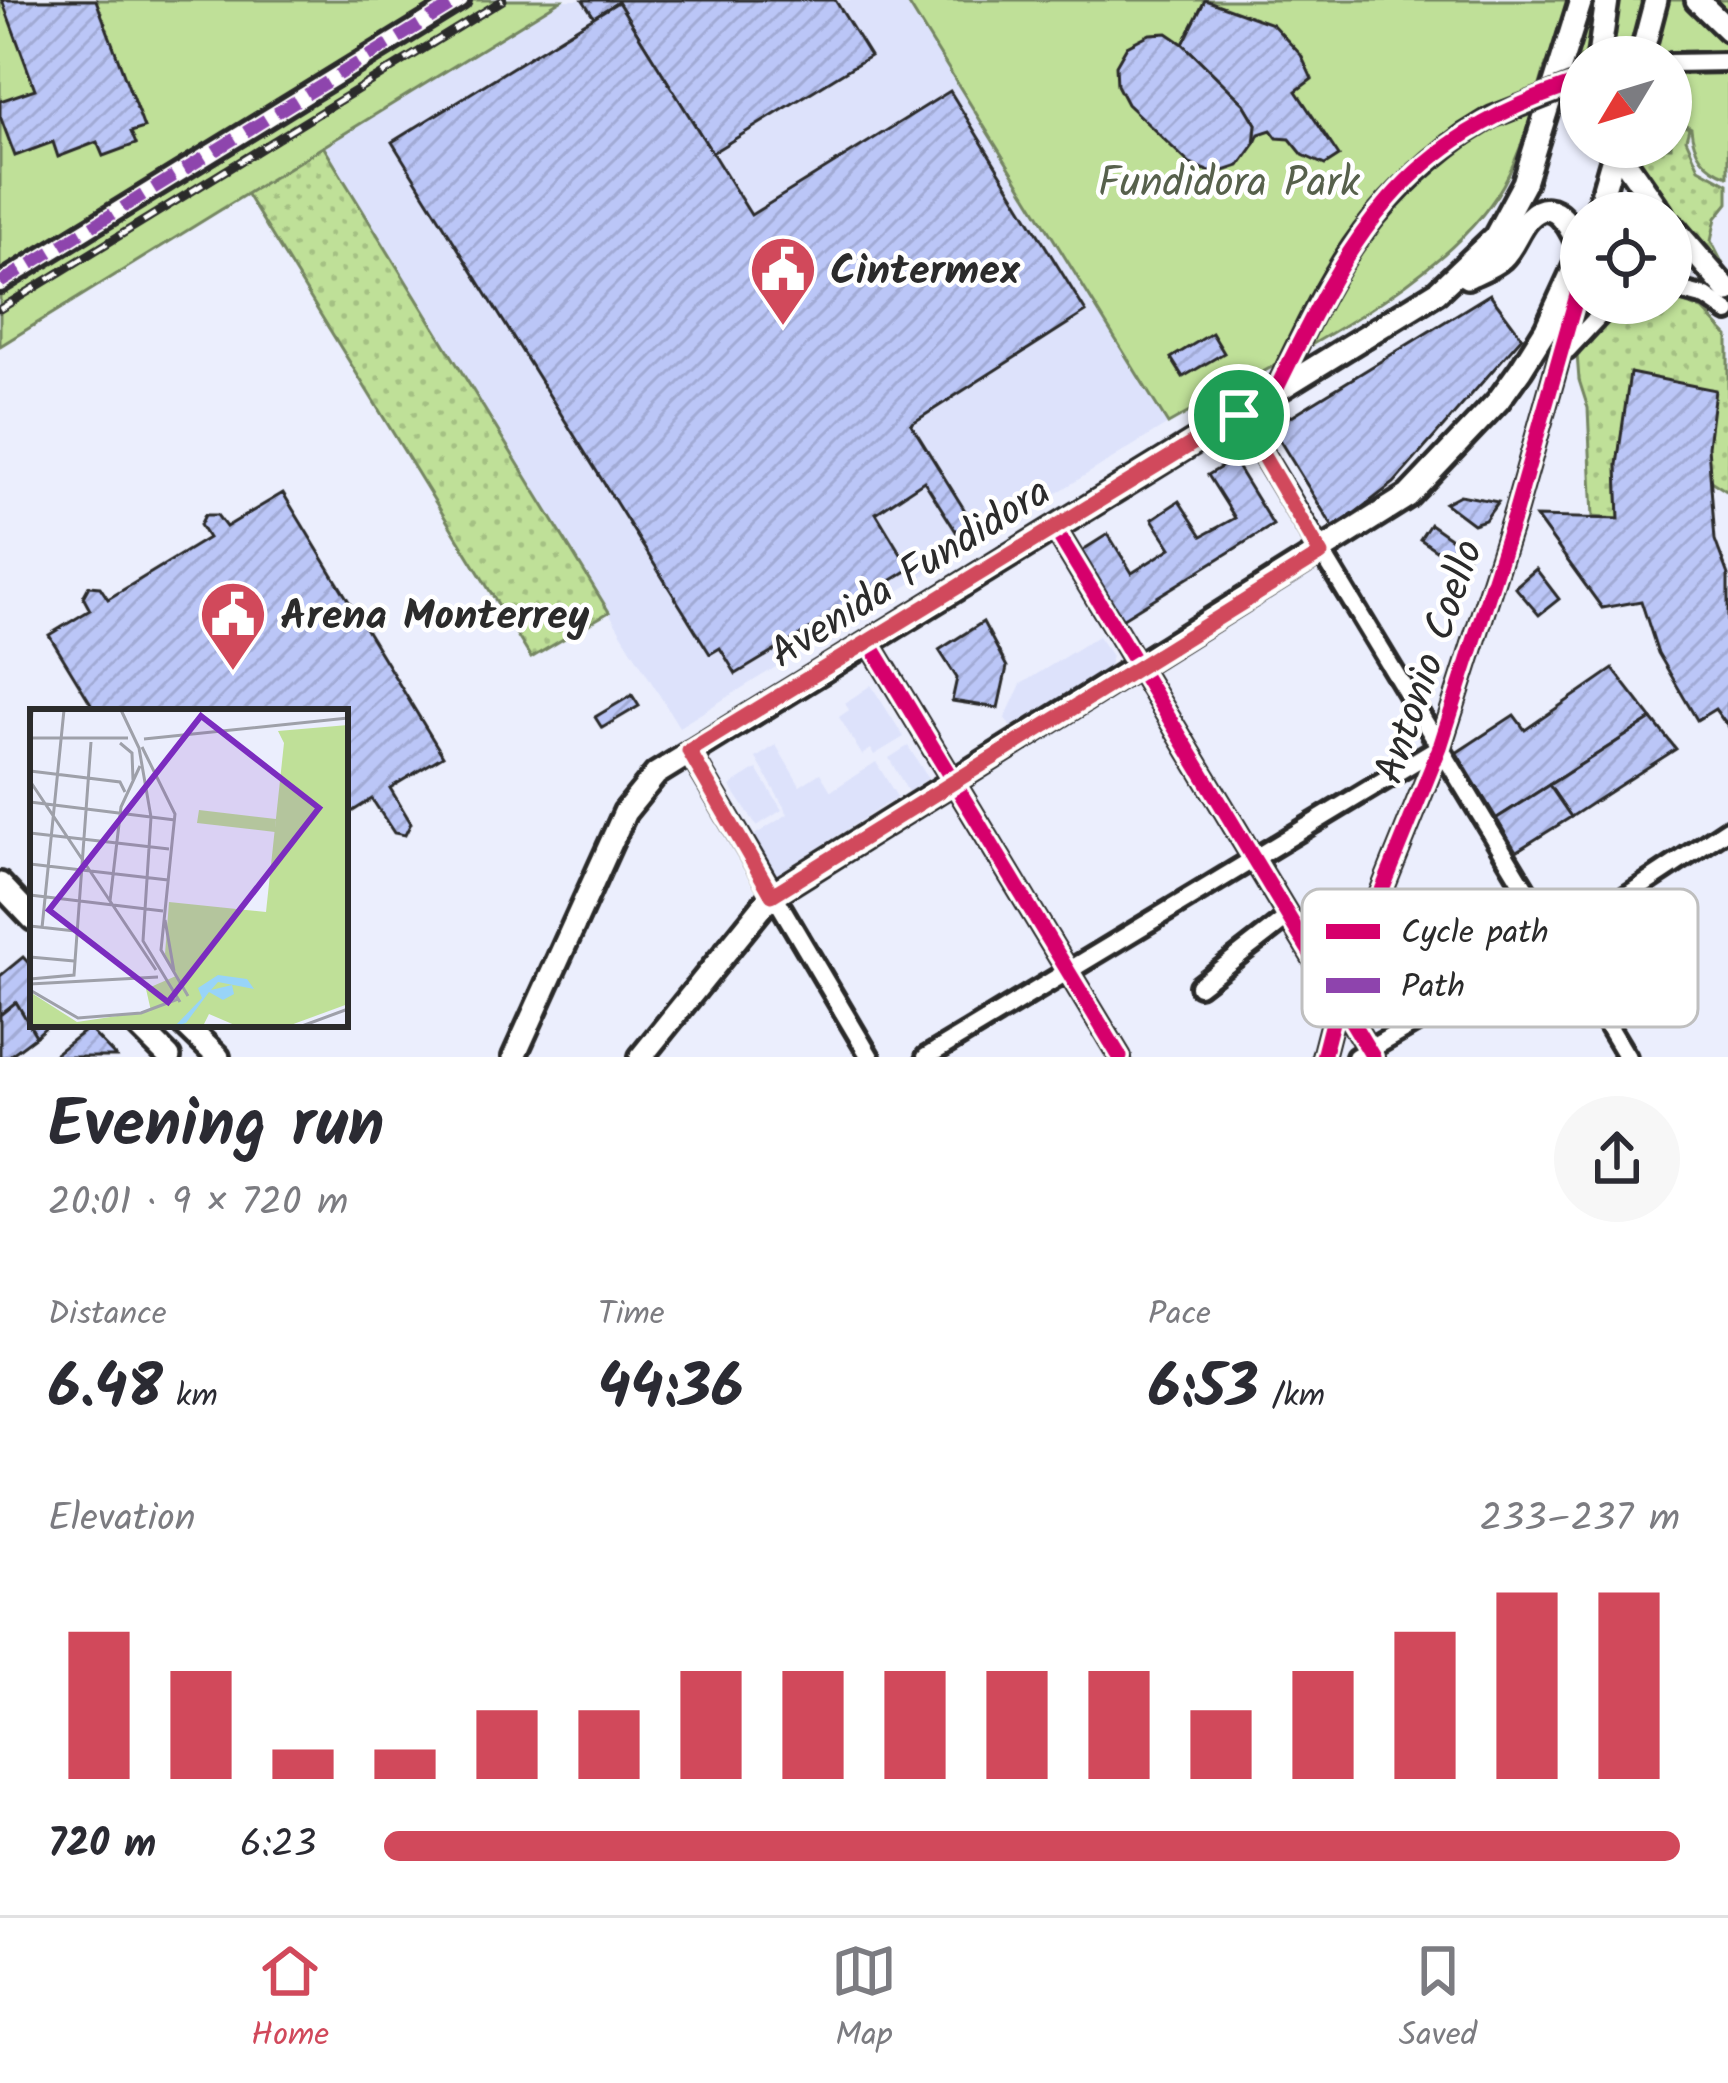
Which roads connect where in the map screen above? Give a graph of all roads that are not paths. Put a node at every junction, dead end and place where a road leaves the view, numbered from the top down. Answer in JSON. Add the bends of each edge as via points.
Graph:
{"nodes":[{"id":1,"x":460,"y":0,"type":"edge"},
{"id":2,"x":1581,"y":0,"type":"edge"},
{"id":3,"x":1607,"y":0,"type":"edge"},
{"id":4,"x":1656,"y":0,"type":"edge"},
{"id":5,"x":1697,"y":0,"type":"edge"},
{"id":6,"x":1728,"y":30,"type":"edge"},
{"id":7,"x":1601,"y":36,"type":"edge"},
{"id":8,"x":1647,"y":36,"type":"edge"},
{"id":9,"x":1728,"y":62,"type":"edge"},
{"id":10,"x":1692,"y":63,"type":"edge"},
{"id":11,"x":1560,"y":90,"type":"edge"},
{"id":12,"x":1560,"y":215,"type":"edge"},
{"id":13,"x":1692,"y":249,"type":"edge"},
{"id":14,"x":0,"y":284,"type":"edge"},
{"id":15,"x":1728,"y":291,"type":"edge"},
{"id":16,"x":1437,"y":292,"type":"junction"},
{"id":17,"x":1692,"y":293,"type":"edge"},
{"id":18,"x":1560,"y":298,"type":"edge"},
{"id":19,"x":1728,"y":312,"type":"edge"},
{"id":20,"x":1570,"y":324,"type":"edge"},
{"id":21,"x":1589,"y":324,"type":"edge"},
{"id":22,"x":1562,"y":356,"type":"junction"},
{"id":23,"x":1274,"y":394,"type":"junction"},
{"id":24,"x":1239,"y":415,"type":"junction"},
{"id":25,"x":1054,"y":527,"type":"junction"},
{"id":26,"x":1321,"y":554,"type":"junction"},
{"id":27,"x":869,"y":642,"type":"junction"},
{"id":28,"x":1136,"y":667,"type":"junction"},
{"id":29,"x":1440,"y":747,"type":"junction"},
{"id":30,"x":689,"y":751,"type":"junction"},
{"id":31,"x":954,"y":781,"type":"junction"},
{"id":32,"x":1728,"y":829,"type":"edge"},
{"id":33,"x":1253,"y":859,"type":"junction"},
{"id":34,"x":0,"y":884,"type":"edge"},
{"id":35,"x":1383,"y":889,"type":"edge"},
{"id":36,"x":1526,"y":889,"type":"edge"},
{"id":37,"x":1637,"y":889,"type":"edge"},
{"id":38,"x":772,"y":895,"type":"junction"},
{"id":39,"x":30,"y":917,"type":"edge"},
{"id":40,"x":1288,"y":917,"type":"junction"},
{"id":41,"x":1302,"y":940,"type":"edge"},
{"id":42,"x":1068,"y":971,"type":"junction"},
{"id":43,"x":1199,"y":986,"type":"dead end"},
{"id":44,"x":527,"y":1023,"type":"junction"},
{"id":45,"x":139,"y":1027,"type":"edge"},
{"id":46,"x":187,"y":1027,"type":"edge"},
{"id":47,"x":1331,"y":1027,"type":"edge"},
{"id":48,"x":1352,"y":1027,"type":"edge"},
{"id":49,"x":1412,"y":1027,"type":"edge"},
{"id":50,"x":1610,"y":1027,"type":"edge"},
{"id":51,"x":1366,"y":1054,"type":"edge"},
{"id":52,"x":168,"y":1057,"type":"edge"},
{"id":53,"x":218,"y":1057,"type":"edge"},
{"id":54,"x":499,"y":1057,"type":"edge"},
{"id":55,"x":514,"y":1057,"type":"edge"},
{"id":56,"x":641,"y":1057,"type":"edge"},
{"id":57,"x":870,"y":1057,"type":"edge"},
{"id":58,"x":926,"y":1057,"type":"edge"},
{"id":59,"x":1120,"y":1057,"type":"edge"},
{"id":60,"x":1323,"y":1057,"type":"edge"},
{"id":61,"x":1628,"y":1057,"type":"edge"}],
"edges":[{"from":1,"to":14,"type":"street"},
{"from":2,"to":16,"type":"main road","name":"Avenida Fundidora","via":[[1524,183],[1495,237]]},
{"from":3,"to":7,"type":"main road"},
{"from":4,"to":8,"type":"main road"},
{"from":5,"to":6,"type":"main road"},
{"from":9,"to":10,"type":"street"},
{"from":11,"to":23,"type":"street","bridge":true,"via":[[1462,135],[1395,190],[1348,250]]},
{"from":12,"to":16,"type":"main road","via":[[1540,211],[1498,262]]},
{"from":13,"to":15,"type":"main road"},
{"from":16,"to":23,"type":"main road","name":"Avenida Fundidora"},
{"from":17,"to":19,"type":"street"},
{"from":18,"to":26,"type":"main road","via":[[1498,401],[1408,496]]},
{"from":20,"to":22,"type":"street","name":"Antonio Coello"},
{"from":21,"to":22,"type":"street"},
{"from":22,"to":29,"type":"street","name":"Antonio Coello"},
{"from":23,"to":24,"type":"main road","name":"Avenida Fundidora"},
{"from":24,"to":25,"type":"main road","name":"Avenida Fundidora"},
{"from":24,"to":26,"type":"street"},
{"from":25,"to":27,"type":"main road","name":"Avenida Fundidora"},
{"from":25,"to":28,"type":"street"},
{"from":26,"to":28,"type":"main road"},
{"from":26,"to":29,"type":"street"},
{"from":27,"to":30,"type":"main road","name":"Avenida Fundidora"},
{"from":27,"to":31,"type":"street"},
{"from":28,"to":31,"type":"main road"},
{"from":28,"to":33,"type":"street"},
{"from":29,"to":33,"type":"street"},
{"from":29,"to":35,"type":"street","name":"Antonio Coello"},
{"from":29,"to":36,"type":"street"},
{"from":30,"to":38,"type":"street"},
{"from":30,"to":44,"type":"main road","name":"Avenida Fundidora","via":[[656,774],[625,812]]},
{"from":31,"to":38,"type":"main road"},
{"from":31,"to":42,"type":"street"},
{"from":32,"to":37,"type":"street"},
{"from":33,"to":40,"type":"street"},
{"from":33,"to":42,"type":"street"},
{"from":34,"to":39,"type":"main road"},
{"from":38,"to":56,"type":"main road"},
{"from":38,"to":57,"type":"street"},
{"from":40,"to":41,"type":"street"},
{"from":40,"to":43,"type":"street"},
{"from":42,"to":58,"type":"street"},
{"from":42,"to":59,"type":"street"},
{"from":44,"to":54,"type":"main road"},
{"from":44,"to":55,"type":"main road","name":"Avenida Fundidora"},
{"from":45,"to":52,"type":"main road"},
{"from":46,"to":53,"type":"main road"},
{"from":47,"to":60,"type":"street","name":"Antonio Coello"},
{"from":48,"to":51,"type":"street"},
{"from":49,"to":51,"type":"street"},
{"from":50,"to":61,"type":"street"}]}
